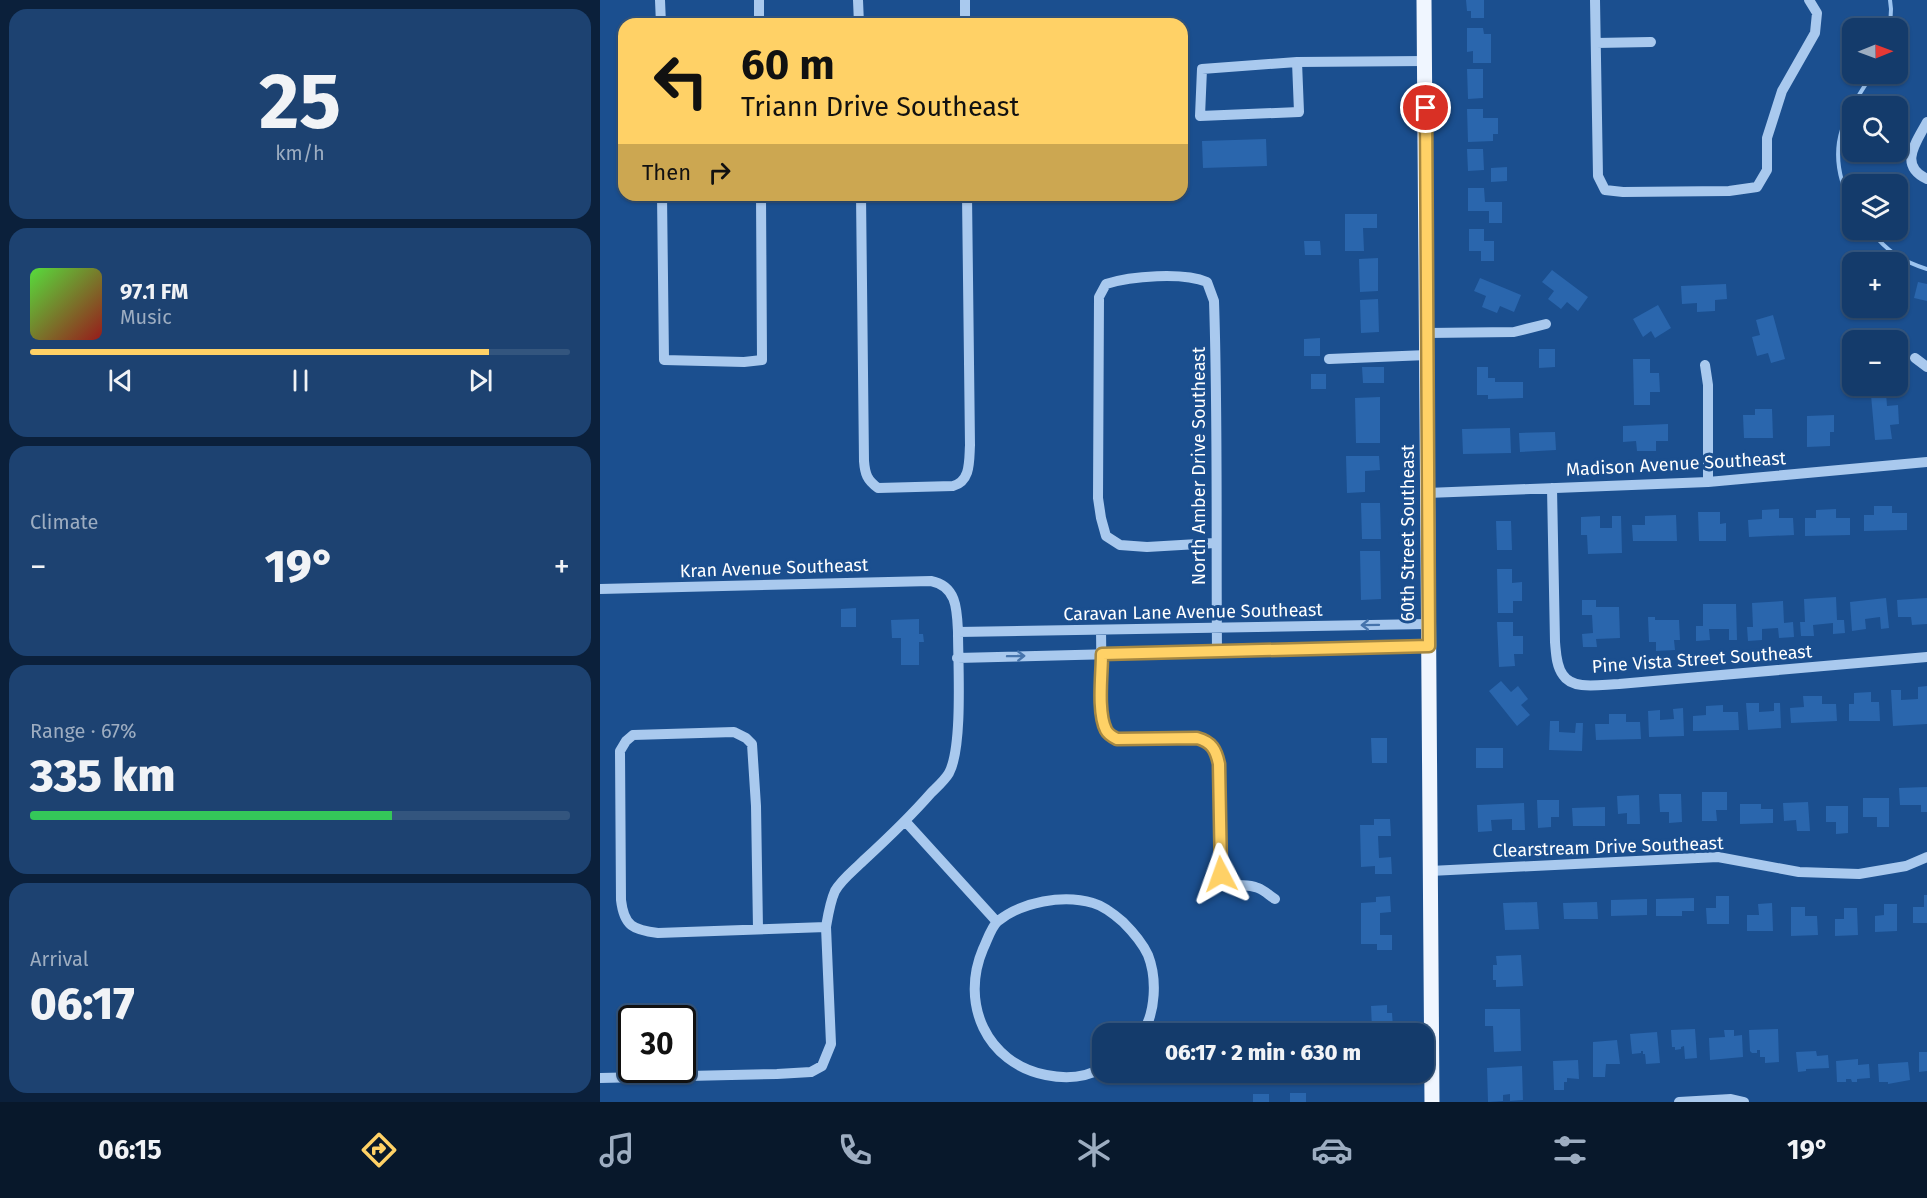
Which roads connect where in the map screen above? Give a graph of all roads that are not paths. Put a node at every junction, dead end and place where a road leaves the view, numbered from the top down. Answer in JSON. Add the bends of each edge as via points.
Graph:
{"nodes":[{"id":1,"x":660,"y":0,"type":"edge"},
{"id":2,"x":759,"y":0,"type":"edge"},
{"id":3,"x":858,"y":0,"type":"edge"},
{"id":4,"x":965,"y":0,"type":"edge"},
{"id":5,"x":1424,"y":0,"type":"edge"},
{"id":6,"x":1595,"y":0,"type":"edge"},
{"id":7,"x":1809,"y":0,"type":"edge"},
{"id":8,"x":660,"y":18,"type":"edge"},
{"id":9,"x":759,"y":18,"type":"edge"},
{"id":10,"x":859,"y":18,"type":"edge"},
{"id":11,"x":965,"y":18,"type":"edge"},
{"id":12,"x":1651,"y":42,"type":"dead end"},
{"id":13,"x":1596,"y":43,"type":"junction"},
{"id":14,"x":1425,"y":61,"type":"junction"},
{"id":15,"x":1297,"y":62,"type":"junction"},
{"id":16,"x":1927,"y":122,"type":"edge"},
{"id":17,"x":1927,"y":179,"type":"edge"},
{"id":18,"x":662,"y":201,"type":"edge"},
{"id":19,"x":761,"y":201,"type":"edge"},
{"id":20,"x":861,"y":201,"type":"edge"},
{"id":21,"x":967,"y":201,"type":"edge"},
{"id":22,"x":1546,"y":324,"type":"dead end"},
{"id":23,"x":1427,"y":333,"type":"junction"},
{"id":24,"x":1427,"y":355,"type":"junction"},
{"id":25,"x":1915,"y":358,"type":"dead end"},
{"id":26,"x":1329,"y":359,"type":"dead end"},
{"id":27,"x":1705,"y":365,"type":"dead end"},
{"id":28,"x":1927,"y":367,"type":"edge"},
{"id":29,"x":1927,"y":462,"type":"edge"},
{"id":30,"x":1708,"y":483,"type":"junction"},
{"id":31,"x":1552,"y":488,"type":"junction"},
{"id":32,"x":1427,"y":493,"type":"junction"},
{"id":33,"x":1215,"y":543,"type":"junction"},
{"id":34,"x":600,"y":589,"type":"edge"},
{"id":35,"x":1428,"y":624,"type":"junction"},
{"id":36,"x":1217,"y":628,"type":"junction"},
{"id":37,"x":1101,"y":630,"type":"junction"},
{"id":38,"x":957,"y":632,"type":"junction"},
{"id":39,"x":1429,"y":646,"type":"junction"},
{"id":40,"x":1217,"y":651,"type":"junction"},
{"id":41,"x":1102,"y":654,"type":"junction"},
{"id":42,"x":1927,"y":657,"type":"edge"},
{"id":43,"x":957,"y":658,"type":"junction"},
{"id":44,"x":906,"y":822,"type":"junction"},
{"id":45,"x":1927,"y":857,"type":"edge"},
{"id":46,"x":1430,"y":871,"type":"junction"},
{"id":47,"x":1275,"y":899,"type":"dead end"},
{"id":48,"x":997,"y":922,"type":"junction"},
{"id":49,"x":826,"y":927,"type":"junction"},
{"id":50,"x":758,"y":929,"type":"junction"},
{"id":51,"x":1146,"y":1023,"type":"edge"},
{"id":52,"x":1428,"y":1023,"type":"edge"},
{"id":53,"x":1092,"y":1074,"type":"edge"},
{"id":54,"x":600,"y":1077,"type":"edge"},
{"id":55,"x":1430,"y":1083,"type":"edge"},
{"id":56,"x":1432,"y":1102,"type":"edge"},
{"id":57,"x":1679,"y":1102,"type":"edge"},
{"id":58,"x":1699,"y":1102,"type":"edge"},
{"id":59,"x":1744,"y":1102,"type":"edge"}],
"edges":[{"from":1,"to":8,"type":"street"},
{"from":2,"to":9,"type":"street"},
{"from":3,"to":10,"type":"street"},
{"from":4,"to":11,"type":"street"},
{"from":5,"to":14,"type":"main road","name":"60th Street Southeast"},
{"from":6,"to":13,"type":"street"},
{"from":7,"to":13,"type":"street","via":[[1817,13],[1815,33],[1782,91],[1767,138],[1767,170],[1757,187],[1729,191],[1605,190],[1599,176]]},
{"from":12,"to":13,"type":"street"},
{"from":14,"to":15,"type":"street"},
{"from":14,"to":23,"type":"main road","name":"60th Street Southeast"},
{"from":15,"to":15,"type":"street","via":[[1202,69],[1200,116],[1299,112]]},
{"from":16,"to":17,"type":"street","via":[[1911,157],[1912,167]]},
{"from":18,"to":19,"type":"street","via":[[664,360],[744,362],[762,360]]},
{"from":20,"to":21,"type":"street","via":[[864,461],[869,481],[878,488],[953,486],[965,479],[970,445]]},
{"from":22,"to":23,"type":"street","via":[[1514,332]]},
{"from":23,"to":24,"type":"main road","name":"60th Street Southeast"},
{"from":24,"to":26,"type":"street"},
{"from":24,"to":32,"type":"main road","name":"60th Street Southeast"},
{"from":25,"to":28,"type":"street"},
{"from":27,"to":30,"type":"street"},
{"from":29,"to":30,"type":"street","name":"Madison Avenue Southeast"},
{"from":30,"to":31,"type":"street","name":"Madison Avenue Southeast"},
{"from":31,"to":32,"type":"street","name":"Madison Avenue Southeast"},
{"from":31,"to":42,"type":"street","name":"Pine Vista Street Southeast","via":[[1555,642],[1563,677],[1576,684],[1631,683]]},
{"from":32,"to":35,"type":"main road","name":"60th Street Southeast"},
{"from":33,"to":33,"type":"street","name":"North Amber Drive Southeast","via":[[1216,356],[1214,301],[1207,282],[1180,277],[1124,279],[1106,284],[1099,297],[1098,498],[1106,536],[1120,545],[1147,547]]},
{"from":33,"to":36,"type":"street","name":"North Amber Drive Southeast"},
{"from":34,"to":38,"type":"street","name":"Kran Avenue Southeast","via":[[940,583],[954,597]]},
{"from":35,"to":36,"type":"street","name":"Caravan Lane Avenue Southeast","one_way":true},
{"from":35,"to":39,"type":"main road","name":"60th Street Southeast"},
{"from":36,"to":37,"type":"street","name":"Caravan Lane Avenue Southeast"},
{"from":36,"to":40,"type":"street","name":"North Amber Drive Southeast"},
{"from":37,"to":38,"type":"street","name":"Caravan Lane Avenue Southeast"},
{"from":37,"to":41,"type":"street"},
{"from":38,"to":43,"type":"street"},
{"from":39,"to":40,"type":"street"},
{"from":39,"to":46,"type":"main road","name":"60th Street Southeast"},
{"from":40,"to":41,"type":"street"},
{"from":43,"to":41,"type":"street","one_way":true},
{"from":41,"to":47,"type":"street","via":[[1106,731],[1117,739],[1197,738],[1213,746],[1219,764],[1221,874],[1236,886],[1257,888]]},
{"from":43,"to":44,"type":"street","via":[[955,758],[949,774]]},
{"from":44,"to":48,"type":"street"},
{"from":44,"to":49,"type":"street","via":[[835,891]]},
{"from":45,"to":46,"type":"street","name":"Clearstream Drive Southeast","via":[[1906,866],[1859,874],[1799,872],[1718,857]]},
{"from":46,"to":52,"type":"main road","name":"60th Street Southeast"},
{"from":48,"to":51,"type":"street","via":[[1027,906],[1049,900],[1095,903],[1115,915],[1136,935],[1148,955],[1154,984]]},
{"from":48,"to":53,"type":"street","via":[[976,966],[974,995],[986,1036],[1009,1060],[1024,1069],[1060,1078]]},
{"from":49,"to":50,"type":"street"},
{"from":49,"to":54,"type":"street","via":[[831,1044],[817,1070]]},
{"from":50,"to":50,"type":"street","via":[[752,744],[734,732],[633,735],[620,751],[622,915],[640,931],[658,933]]},
{"from":55,"to":56,"type":"main road","name":"60th Street Southeast"},
{"from":57,"to":58,"type":"street"},
{"from":58,"to":59,"type":"street"}]}
